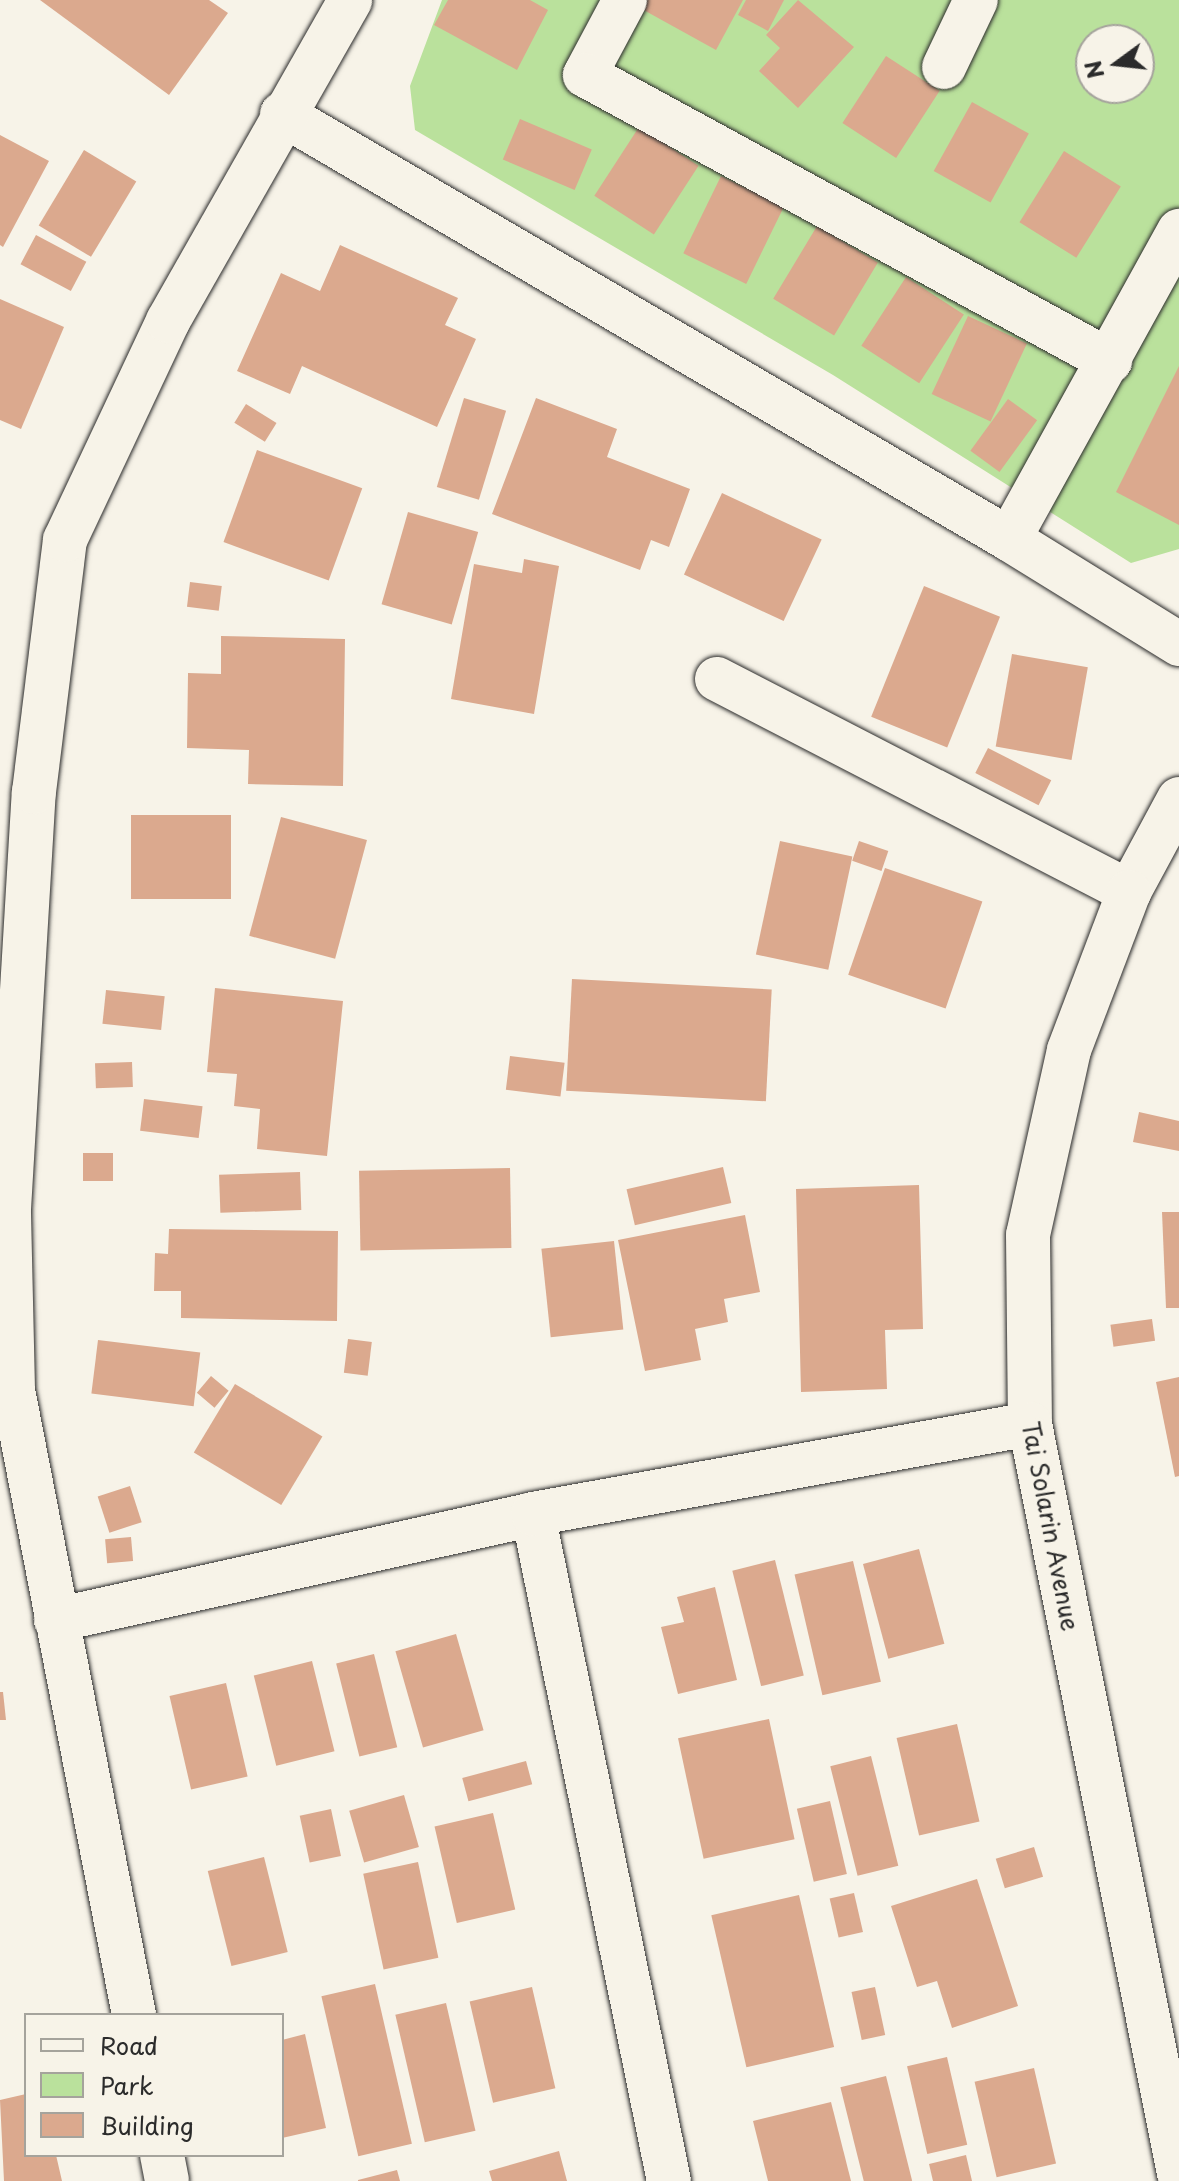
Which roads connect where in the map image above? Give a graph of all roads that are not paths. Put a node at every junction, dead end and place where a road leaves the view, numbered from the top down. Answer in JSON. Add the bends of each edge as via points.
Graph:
{"nodes":[{"id":1,"x":350,"y":0,"type":"edge"},
{"id":2,"x":625,"y":0,"type":"edge"},
{"id":3,"x":976,"y":0,"type":"edge"},
{"id":4,"x":944,"y":67,"type":"dead end"},
{"id":5,"x":282,"y":114,"type":"junction"},
{"id":6,"x":1179,"y":231,"type":"edge"},
{"id":7,"x":1110,"y":361,"type":"junction"},
{"id":8,"x":1009,"y":539,"type":"junction"},
{"id":9,"x":1179,"y":644,"type":"edge"},
{"id":10,"x":717,"y":679,"type":"dead end"},
{"id":11,"x":1179,"y":799,"type":"edge"},
{"id":12,"x":1129,"y":892,"type":"junction"},
{"id":13,"x":1030,"y":1424,"type":"junction"},
{"id":14,"x":533,"y":1514,"type":"junction"},
{"id":15,"x":56,"y":1620,"type":"junction"},
{"id":16,"x":134,"y":2013,"type":"edge"},
{"id":17,"x":162,"y":2157,"type":"edge"},
{"id":18,"x":1179,"y":2174,"type":"edge"},
{"id":19,"x":167,"y":2181,"type":"edge"},
{"id":20,"x":669,"y":2181,"type":"edge"}],
"edges":[{"from":1,"to":5,"type":"street"},
{"from":2,"to":7,"type":"street","via":[[585,75]]},
{"from":3,"to":4,"type":"street"},
{"from":5,"to":8,"type":"street"},
{"from":5,"to":15,"type":"street","via":[[168,321],[65,540],[34,792],[9,1209],[13,1390]]},
{"from":6,"to":7,"type":"street"},
{"from":7,"to":8,"type":"street"},
{"from":8,"to":9,"type":"street"},
{"from":10,"to":12,"type":"street"},
{"from":11,"to":12,"type":"street","name":"Tai Solarin Avenue"},
{"from":12,"to":13,"type":"street","name":"Tai Solarin Avenue","via":[[1069,1050],[1028,1235]]},
{"from":13,"to":14,"type":"street"},
{"from":13,"to":18,"type":"street","name":"Tai Solarin Avenue"},
{"from":14,"to":15,"type":"street"},
{"from":14,"to":20,"type":"street"},
{"from":15,"to":16,"type":"street"},
{"from":17,"to":19,"type":"street"}]}
